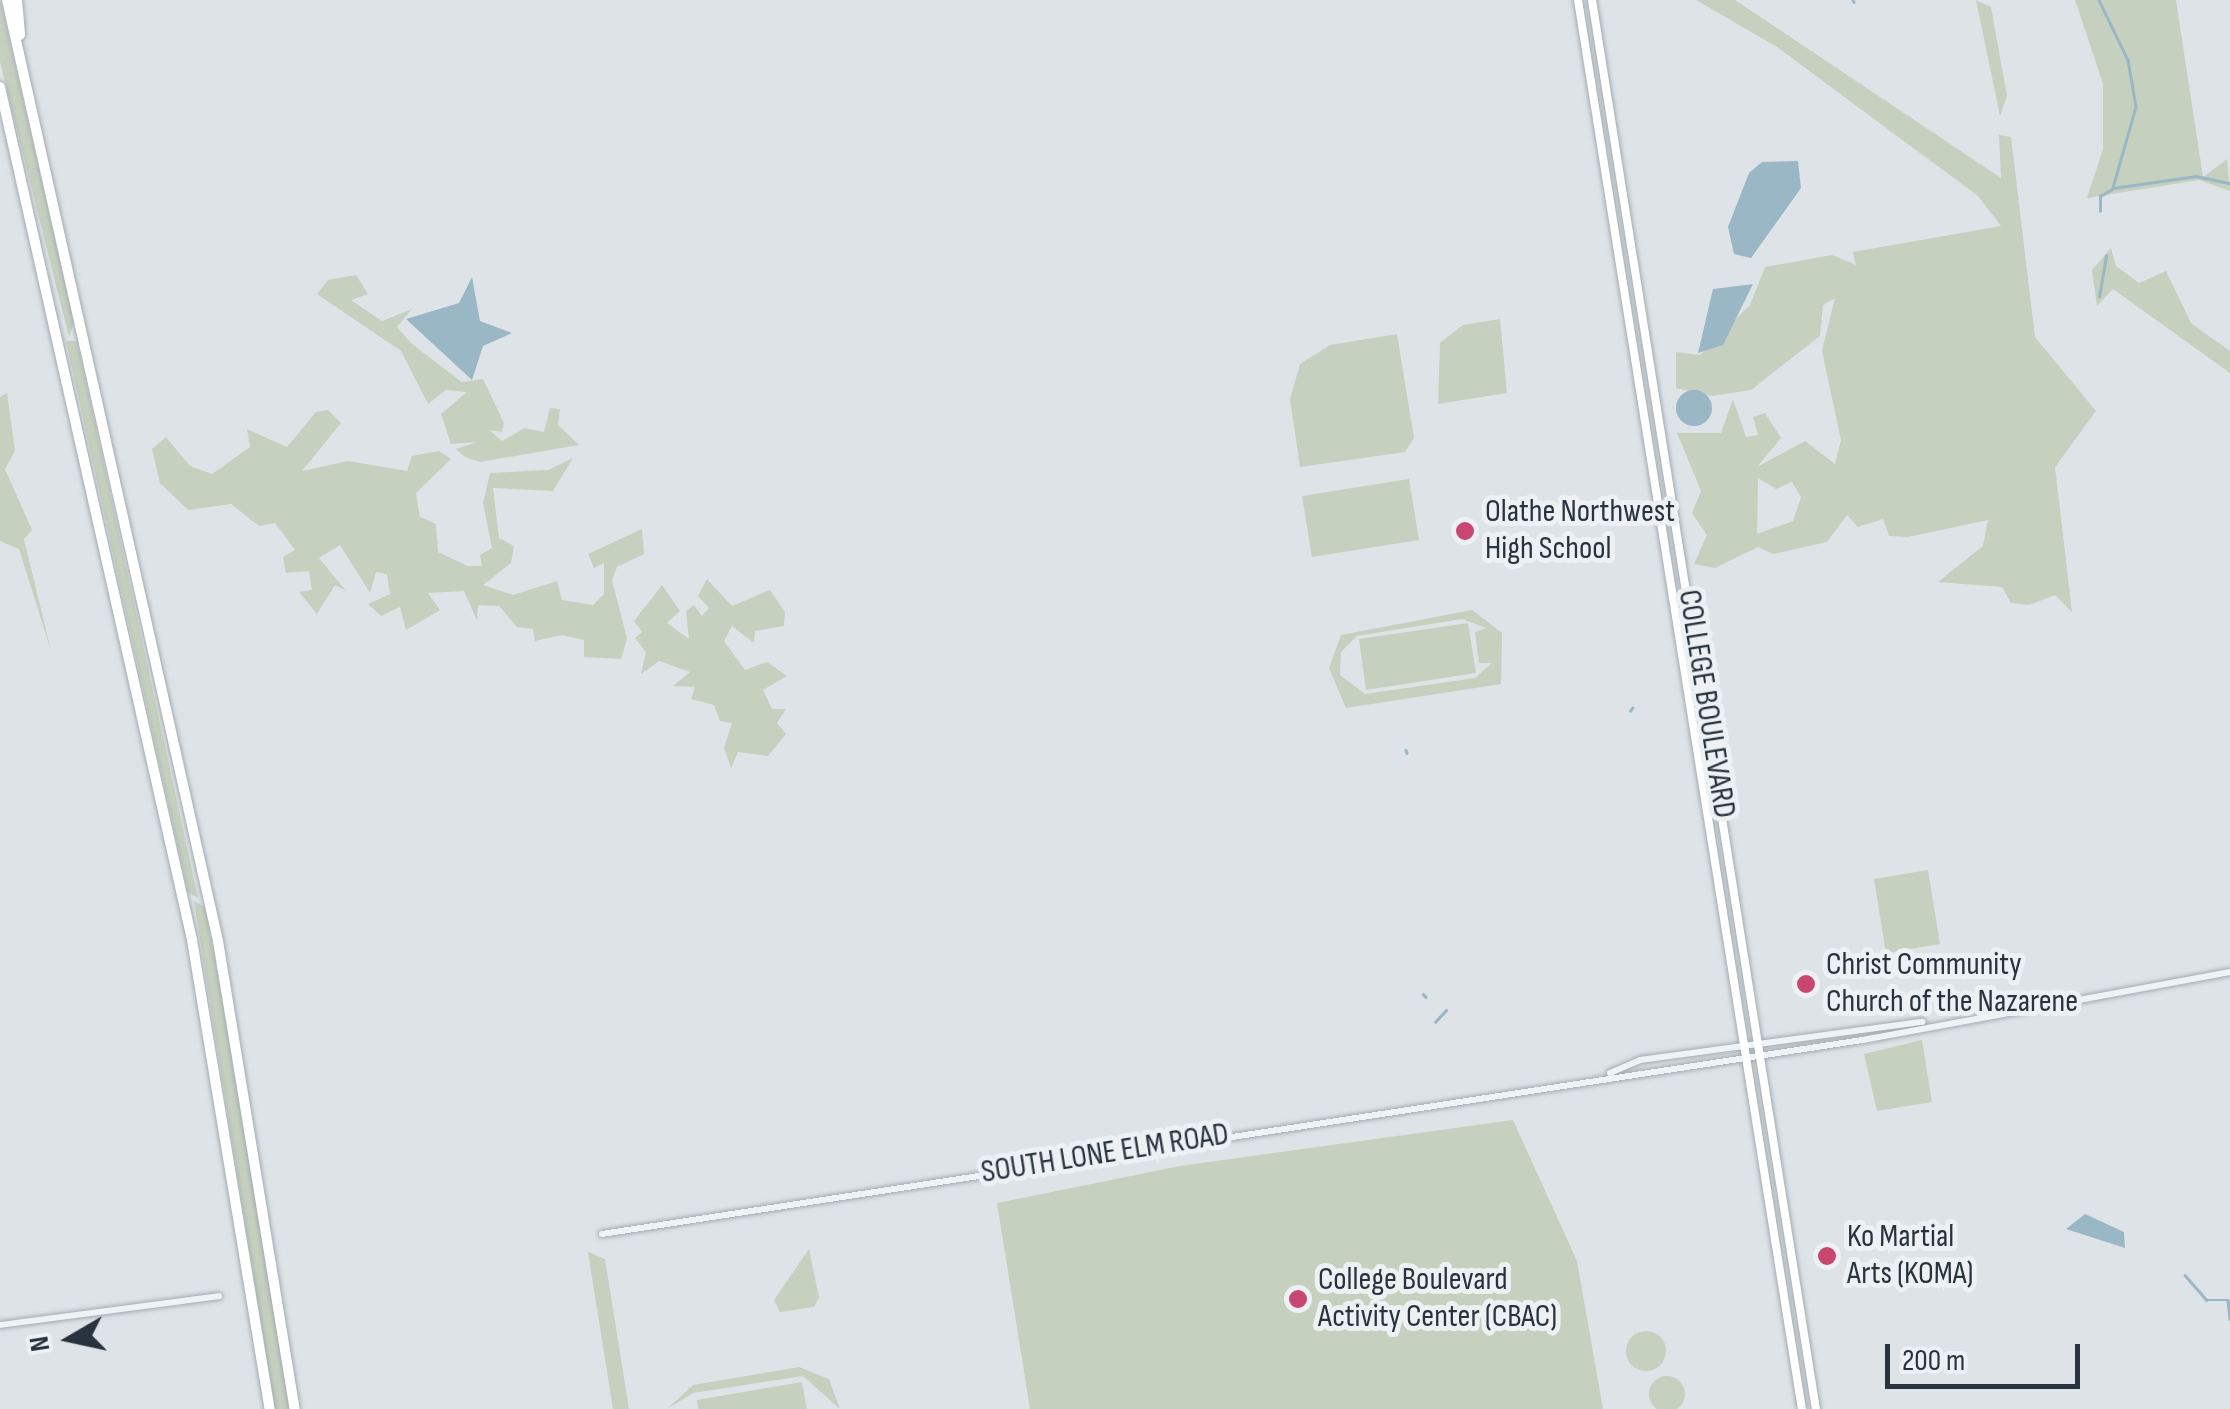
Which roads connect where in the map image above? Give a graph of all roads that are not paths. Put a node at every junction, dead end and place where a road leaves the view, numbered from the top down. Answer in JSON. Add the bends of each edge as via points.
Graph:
{"nodes":[{"id":1,"x":7,"y":0,"type":"edge"},
{"id":2,"x":17,"y":0,"type":"edge"},
{"id":3,"x":1578,"y":0,"type":"edge"},
{"id":4,"x":1592,"y":0,"type":"edge"},
{"id":5,"x":23,"y":71,"type":"junction"},
{"id":6,"x":0,"y":87,"type":"edge"},
{"id":7,"x":2230,"y":972,"type":"edge"},
{"id":8,"x":1924,"y":1022,"type":"junction"},
{"id":9,"x":1758,"y":1041,"type":"junction"},
{"id":10,"x":1743,"y":1043,"type":"junction"},
{"id":11,"x":1760,"y":1056,"type":"junction"},
{"id":12,"x":1745,"y":1058,"type":"junction"},
{"id":13,"x":1609,"y":1074,"type":"junction"},
{"id":14,"x":602,"y":1234,"type":"dead end"},
{"id":15,"x":219,"y":1296,"type":"dead end"},
{"id":16,"x":0,"y":1325,"type":"edge"},
{"id":17,"x":270,"y":1409,"type":"edge"},
{"id":18,"x":296,"y":1409,"type":"edge"},
{"id":19,"x":1802,"y":1409,"type":"edge"},
{"id":20,"x":1816,"y":1409,"type":"edge"}],
"edges":[{"from":1,"to":5,"type":"highway"},
{"from":2,"to":5,"type":"highway"},
{"from":3,"to":10,"type":"main road","name":"COLLEGE BOULEVARD"},
{"from":4,"to":9,"type":"main road","name":"COLLEGE BOULEVARD"},
{"from":5,"to":18,"type":"highway","via":[[218,941]]},
{"from":6,"to":17,"type":"highway","via":[[192,940]]},
{"from":7,"to":8,"type":"street","name":"SOUTH LONE ELM ROAD"},
{"from":8,"to":9,"type":"street","name":"SOUTH LONE ELM ROAD"},
{"from":8,"to":11,"type":"street","name":"SOUTH LONE ELM ROAD"},
{"from":9,"to":10,"type":"street","name":"SOUTH LONE ELM ROAD"},
{"from":9,"to":11,"type":"main road","name":"COLLEGE BOULEVARD"},
{"from":10,"to":12,"type":"main road","name":"COLLEGE BOULEVARD"},
{"from":10,"to":13,"type":"street","name":"SOUTH LONE ELM ROAD"},
{"from":11,"to":12,"type":"street","name":"SOUTH LONE ELM ROAD"},
{"from":11,"to":20,"type":"main road","name":"COLLEGE BOULEVARD"},
{"from":12,"to":13,"type":"street","name":"SOUTH LONE ELM ROAD"},
{"from":12,"to":19,"type":"main road","name":"COLLEGE BOULEVARD"},
{"from":13,"to":14,"type":"street","name":"SOUTH LONE ELM ROAD"},
{"from":15,"to":16,"type":"street"}]}
